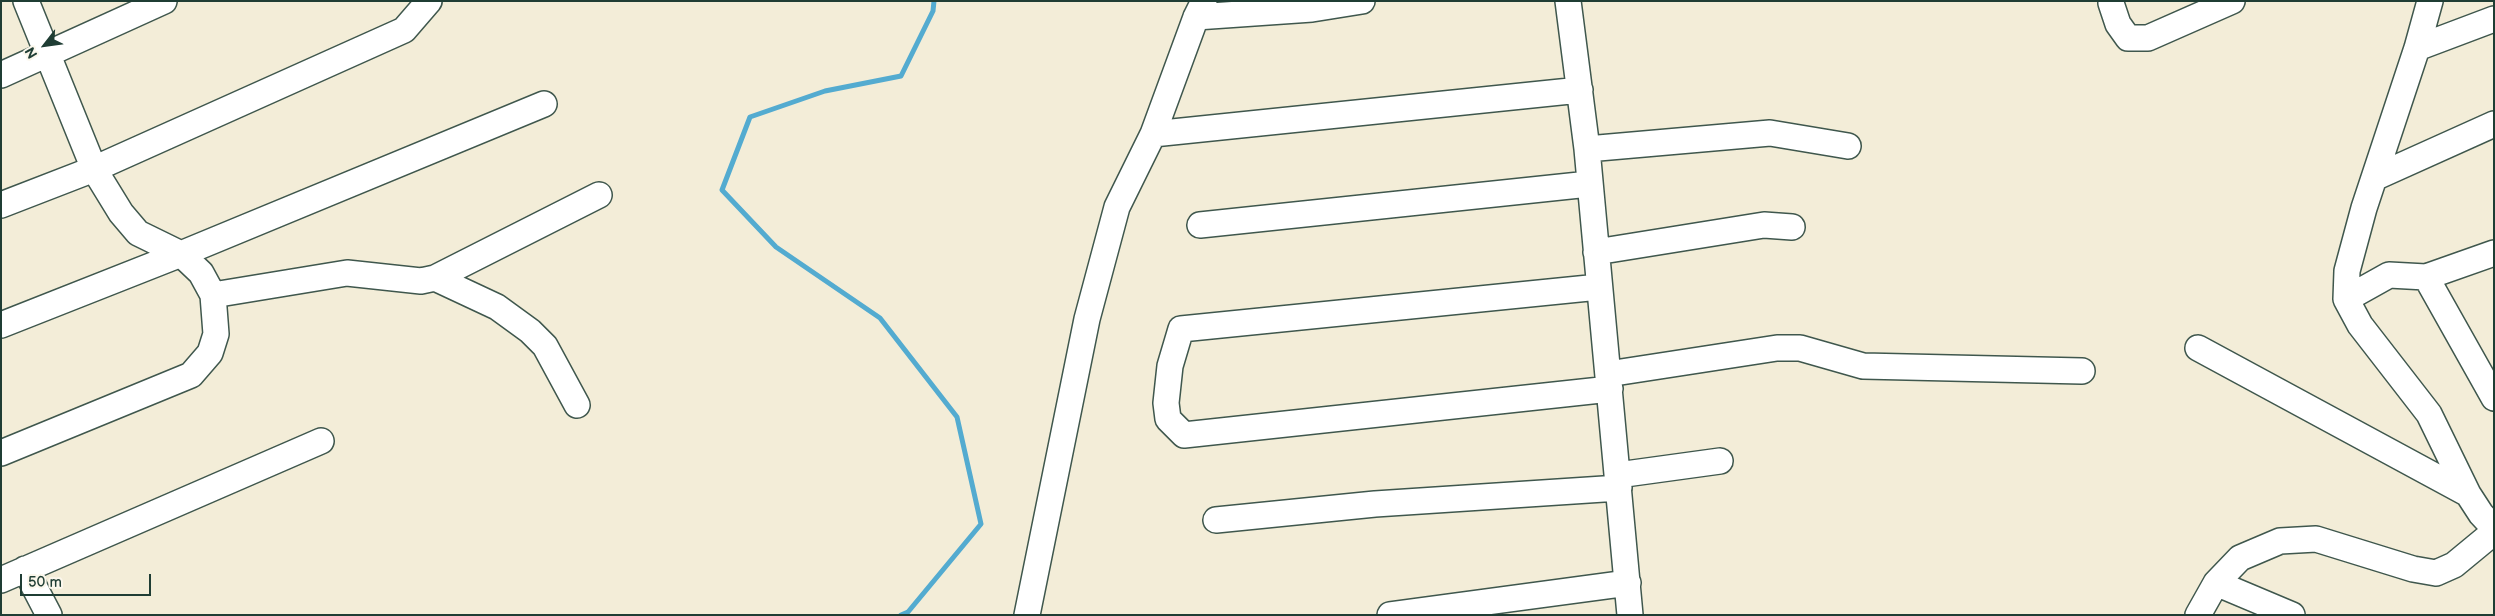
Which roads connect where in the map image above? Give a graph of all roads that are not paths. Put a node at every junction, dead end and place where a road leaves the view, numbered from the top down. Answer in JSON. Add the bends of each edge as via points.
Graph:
{"nodes":[{"id":1,"x":26,"y":1,"type":"edge"},
{"id":2,"x":164,"y":1,"type":"edge"},
{"id":3,"x":429,"y":1,"type":"edge"},
{"id":4,"x":1362,"y":1,"type":"edge"},
{"id":5,"x":1568,"y":1,"type":"edge"},
{"id":6,"x":2232,"y":1,"type":"edge"},
{"id":7,"x":2430,"y":1,"type":"edge"},
{"id":8,"x":2111,"y":3,"type":"dead end"},
{"id":9,"x":1312,"y":5,"type":"edge"},
{"id":10,"x":1200,"y":9,"type":"edge"},
{"id":11,"x":2494,"y":18,"type":"edge"},
{"id":12,"x":2417,"y":48,"type":"junction"},
{"id":13,"x":47,"y":56,"type":"junction"},
{"id":14,"x":1,"y":76,"type":"edge"},
{"id":15,"x":1580,"y":90,"type":"junction"},
{"id":16,"x":544,"y":104,"type":"dead end"},
{"id":17,"x":2494,"y":124,"type":"edge"},
{"id":18,"x":1153,"y":134,"type":"junction"},
{"id":19,"x":1848,"y":146,"type":"dead end"},
{"id":20,"x":1587,"y":148,"type":"junction"},
{"id":21,"x":94,"y":169,"type":"junction"},
{"id":22,"x":2374,"y":178,"type":"junction"},
{"id":23,"x":1589,"y":184,"type":"junction"},
{"id":24,"x":599,"y":195,"type":"dead end"},
{"id":25,"x":1,"y":205,"type":"edge"},
{"id":26,"x":1200,"y":226,"type":"dead end"},
{"id":27,"x":1792,"y":228,"type":"dead end"},
{"id":28,"x":1596,"y":252,"type":"junction"},
{"id":29,"x":2494,"y":253,"type":"edge"},
{"id":30,"x":181,"y":254,"type":"junction"},
{"id":31,"x":2426,"y":277,"type":"junction"},
{"id":32,"x":435,"y":278,"type":"junction"},
{"id":33,"x":1599,"y":287,"type":"junction"},
{"id":34,"x":213,"y":295,"type":"junction"},
{"id":35,"x":2346,"y":299,"type":"junction"},
{"id":36,"x":1,"y":325,"type":"edge"},
{"id":37,"x":2198,"y":348,"type":"dead end"},
{"id":38,"x":2082,"y":371,"type":"dead end"},
{"id":39,"x":1609,"y":381,"type":"junction"},
{"id":40,"x":2494,"y":398,"type":"edge"},
{"id":41,"x":577,"y":405,"type":"dead end"},
{"id":42,"x":321,"y":441,"type":"dead end"},
{"id":43,"x":1,"y":453,"type":"edge"},
{"id":44,"x":1720,"y":461,"type":"dead end"},
{"id":45,"x":1618,"y":482,"type":"junction"},
{"id":46,"x":2468,"y":494,"type":"junction"},
{"id":47,"x":1216,"y":520,"type":"dead end"},
{"id":48,"x":2494,"y":530,"type":"edge"},
{"id":49,"x":25,"y":569,"type":"junction"},
{"id":50,"x":1,"y":580,"type":"edge"},
{"id":51,"x":1628,"y":582,"type":"junction"},
{"id":52,"x":2216,"y":584,"type":"junction"},
{"id":53,"x":49,"y":615,"type":"edge"},
{"id":54,"x":1027,"y":615,"type":"edge"},
{"id":55,"x":1390,"y":615,"type":"edge"},
{"id":56,"x":1630,"y":615,"type":"edge"},
{"id":57,"x":2198,"y":615,"type":"edge"},
{"id":58,"x":2292,"y":615,"type":"edge"}],
"edges":[{"from":1,"to":13,"type":"street"},
{"from":2,"to":13,"type":"street"},
{"from":3,"to":21,"type":"street","via":[[404,30]]},
{"from":4,"to":9,"type":"street"},
{"from":5,"to":15,"type":"street"},
{"from":6,"to":8,"type":"street","via":[[2148,38],[2128,38],[2118,24]]},
{"from":7,"to":12,"type":"street"},
{"from":9,"to":10,"type":"street"},
{"from":10,"to":18,"type":"street"},
{"from":11,"to":12,"type":"street"},
{"from":12,"to":22,"type":"street"},
{"from":13,"to":14,"type":"street"},
{"from":13,"to":21,"type":"street"},
{"from":15,"to":18,"type":"street"},
{"from":15,"to":20,"type":"street"},
{"from":16,"to":30,"type":"street"},
{"from":17,"to":22,"type":"street"},
{"from":18,"to":54,"type":"street","via":[[1117,207],[1087,319]]},
{"from":19,"to":20,"type":"street","via":[[1770,133]]},
{"from":20,"to":23,"type":"street"},
{"from":21,"to":25,"type":"street"},
{"from":21,"to":30,"type":"street","via":[[121,213],[138,233]]},
{"from":22,"to":35,"type":"street","via":[[2347,271]]},
{"from":23,"to":26,"type":"street"},
{"from":23,"to":28,"type":"street"},
{"from":24,"to":32,"type":"street"},
{"from":27,"to":28,"type":"street","via":[[1764,225]]},
{"from":28,"to":33,"type":"street"},
{"from":29,"to":31,"type":"street"},
{"from":30,"to":34,"type":"street","via":[[201,273]]},
{"from":30,"to":36,"type":"street"},
{"from":31,"to":35,"type":"street","via":[[2389,275]]},
{"from":31,"to":40,"type":"street"},
{"from":32,"to":34,"type":"street","via":[[421,281],[347,272]]},
{"from":32,"to":41,"type":"street","via":[[497,307],[530,330],[545,346]]},
{"from":33,"to":39,"type":"street"},
{"from":33,"to":39,"type":"street","via":[[1181,330],[1170,366],[1166,403],[1168,420],[1184,435]]},
{"from":34,"to":43,"type":"street","via":[[216,334],[210,353],[191,375]]},
{"from":35,"to":46,"type":"street","via":[[2360,325],[2428,414]]},
{"from":37,"to":46,"type":"street"},
{"from":38,"to":39,"type":"street","via":[[1863,366],[1800,348],[1777,348]]},
{"from":39,"to":45,"type":"street"},
{"from":42,"to":49,"type":"street"},
{"from":44,"to":45,"type":"street"},
{"from":45,"to":47,"type":"street"},
{"from":45,"to":51,"type":"street"},
{"from":46,"to":48,"type":"street"},
{"from":48,"to":52,"type":"street","via":[[2454,565],[2436,573],[2316,539],[2280,541],[2259,548],[2240,558]]},
{"from":49,"to":50,"type":"street"},
{"from":49,"to":53,"type":"street"},
{"from":51,"to":55,"type":"street"},
{"from":51,"to":56,"type":"street"},
{"from":52,"to":57,"type":"street"},
{"from":52,"to":58,"type":"street"}]}
